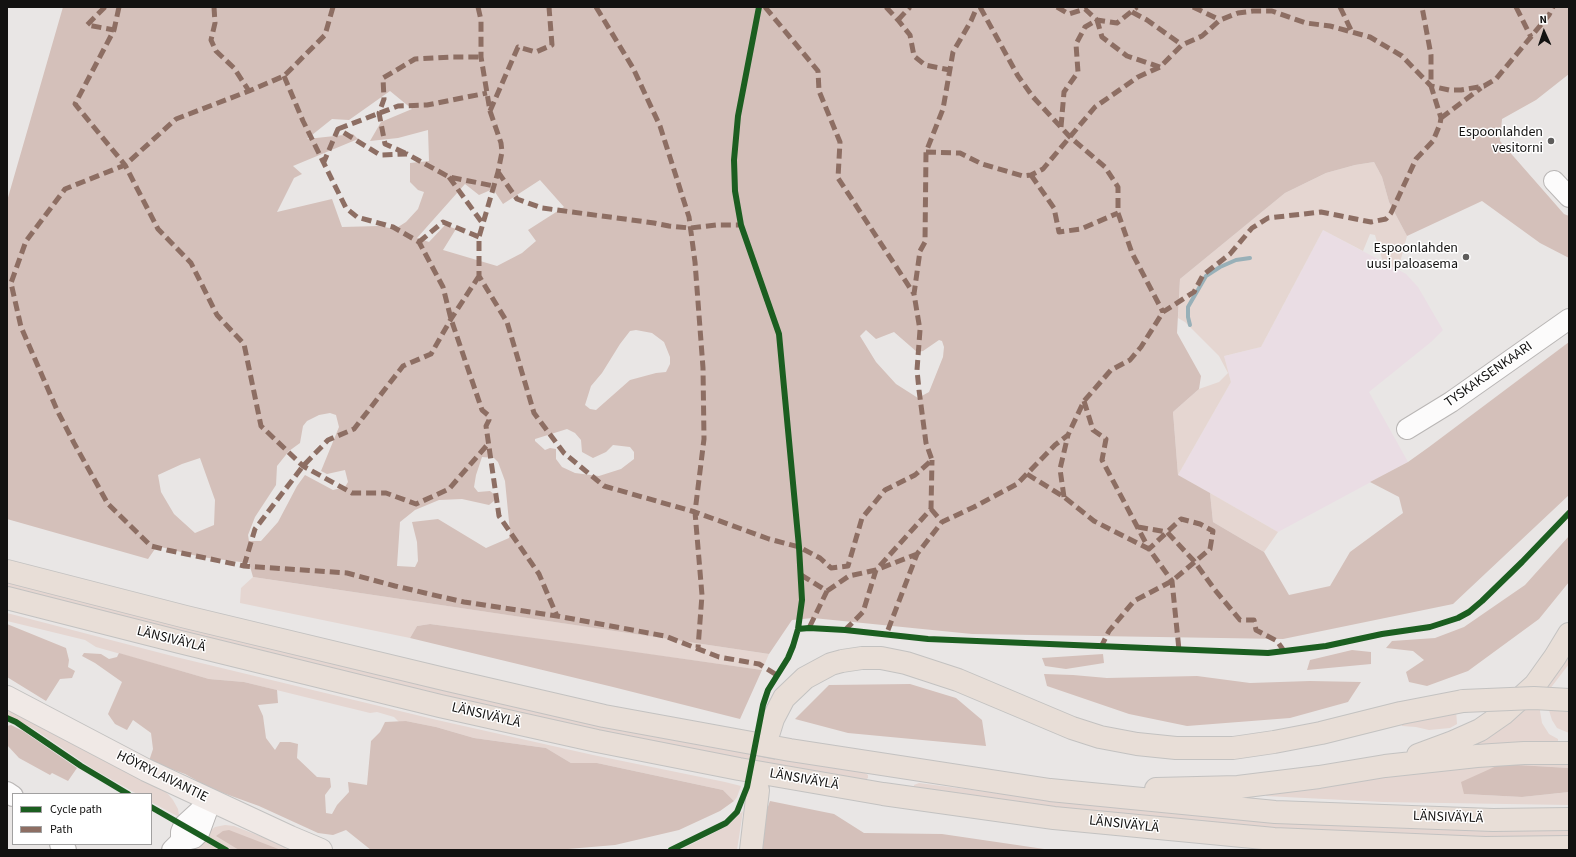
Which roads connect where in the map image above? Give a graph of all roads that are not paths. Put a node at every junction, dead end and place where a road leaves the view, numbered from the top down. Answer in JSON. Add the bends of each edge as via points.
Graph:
{"nodes":[{"id":1,"x":1554,"y":181,"type":"dead end"},
{"id":2,"x":1569,"y":197,"type":"edge"},
{"id":3,"x":1569,"y":319,"type":"edge"},
{"id":4,"x":1407,"y":429,"type":"dead end"},
{"id":5,"x":7,"y":571,"type":"edge"},
{"id":6,"x":7,"y":598,"type":"edge"},
{"id":7,"x":1569,"y":634,"type":"edge"},
{"id":8,"x":7,"y":697,"type":"edge"},
{"id":9,"x":1569,"y":700,"type":"edge"},
{"id":10,"x":769,"y":732,"type":"tunnel mouth"},
{"id":11,"x":1569,"y":753,"type":"edge"},
{"id":12,"x":1385,"y":766,"type":"junction"},
{"id":13,"x":1050,"y":790,"type":"junction"},
{"id":14,"x":211,"y":800,"type":"junction"},
{"id":15,"x":1569,"y":819,"type":"edge"},
{"id":16,"x":176,"y":846,"type":"edge"},
{"id":17,"x":1569,"y":847,"type":"edge"},
{"id":18,"x":321,"y":850,"type":"edge"},
{"id":19,"x":742,"y":850,"type":"edge"},
{"id":20,"x":751,"y":850,"type":"edge"}],
"edges":[{"from":1,"to":2,"type":"street"},
{"from":3,"to":4,"type":"street","name":"TYSKAKSENKAARI","via":[[1451,402]]},
{"from":5,"to":13,"type":"highway","name":"LÄNSIVÄYLÄ","via":[[604,716],[744,742]]},
{"from":6,"to":17,"type":"highway","name":"LÄNSIVÄYLÄ","via":[[589,740],[883,794],[1054,818],[1274,839],[1484,848]]},
{"from":7,"to":12,"type":"highway","via":[[1535,685],[1503,714],[1480,730],[1453,742]]},
{"from":8,"to":14,"type":"main road","name":"HÖYRYLAIVANTIE","via":[[146,770]]},
{"from":9,"to":10,"type":"highway","bridge":true,"via":[[1534,698],[1463,701],[1274,742],[1233,748],[1176,748],[1100,737],[1072,728],[958,680],[906,663],[881,658],[862,658],[842,660],[805,678],[784,698]]},
{"from":11,"to":12,"type":"highway","via":[[1493,755]]},
{"from":12,"to":13,"type":"highway","via":[[1238,787]]},
{"from":13,"to":15,"type":"highway","name":"LÄNSIVÄYLÄ","via":[[1275,812],[1493,820]]},
{"from":14,"to":16,"type":"street","via":[[199,833]]},
{"from":14,"to":18,"type":"main road","name":"HÖYRYLAIVANTIE"},
{"from":19,"to":20,"type":"highway","via":[[749,815],[757,796]]}]}
